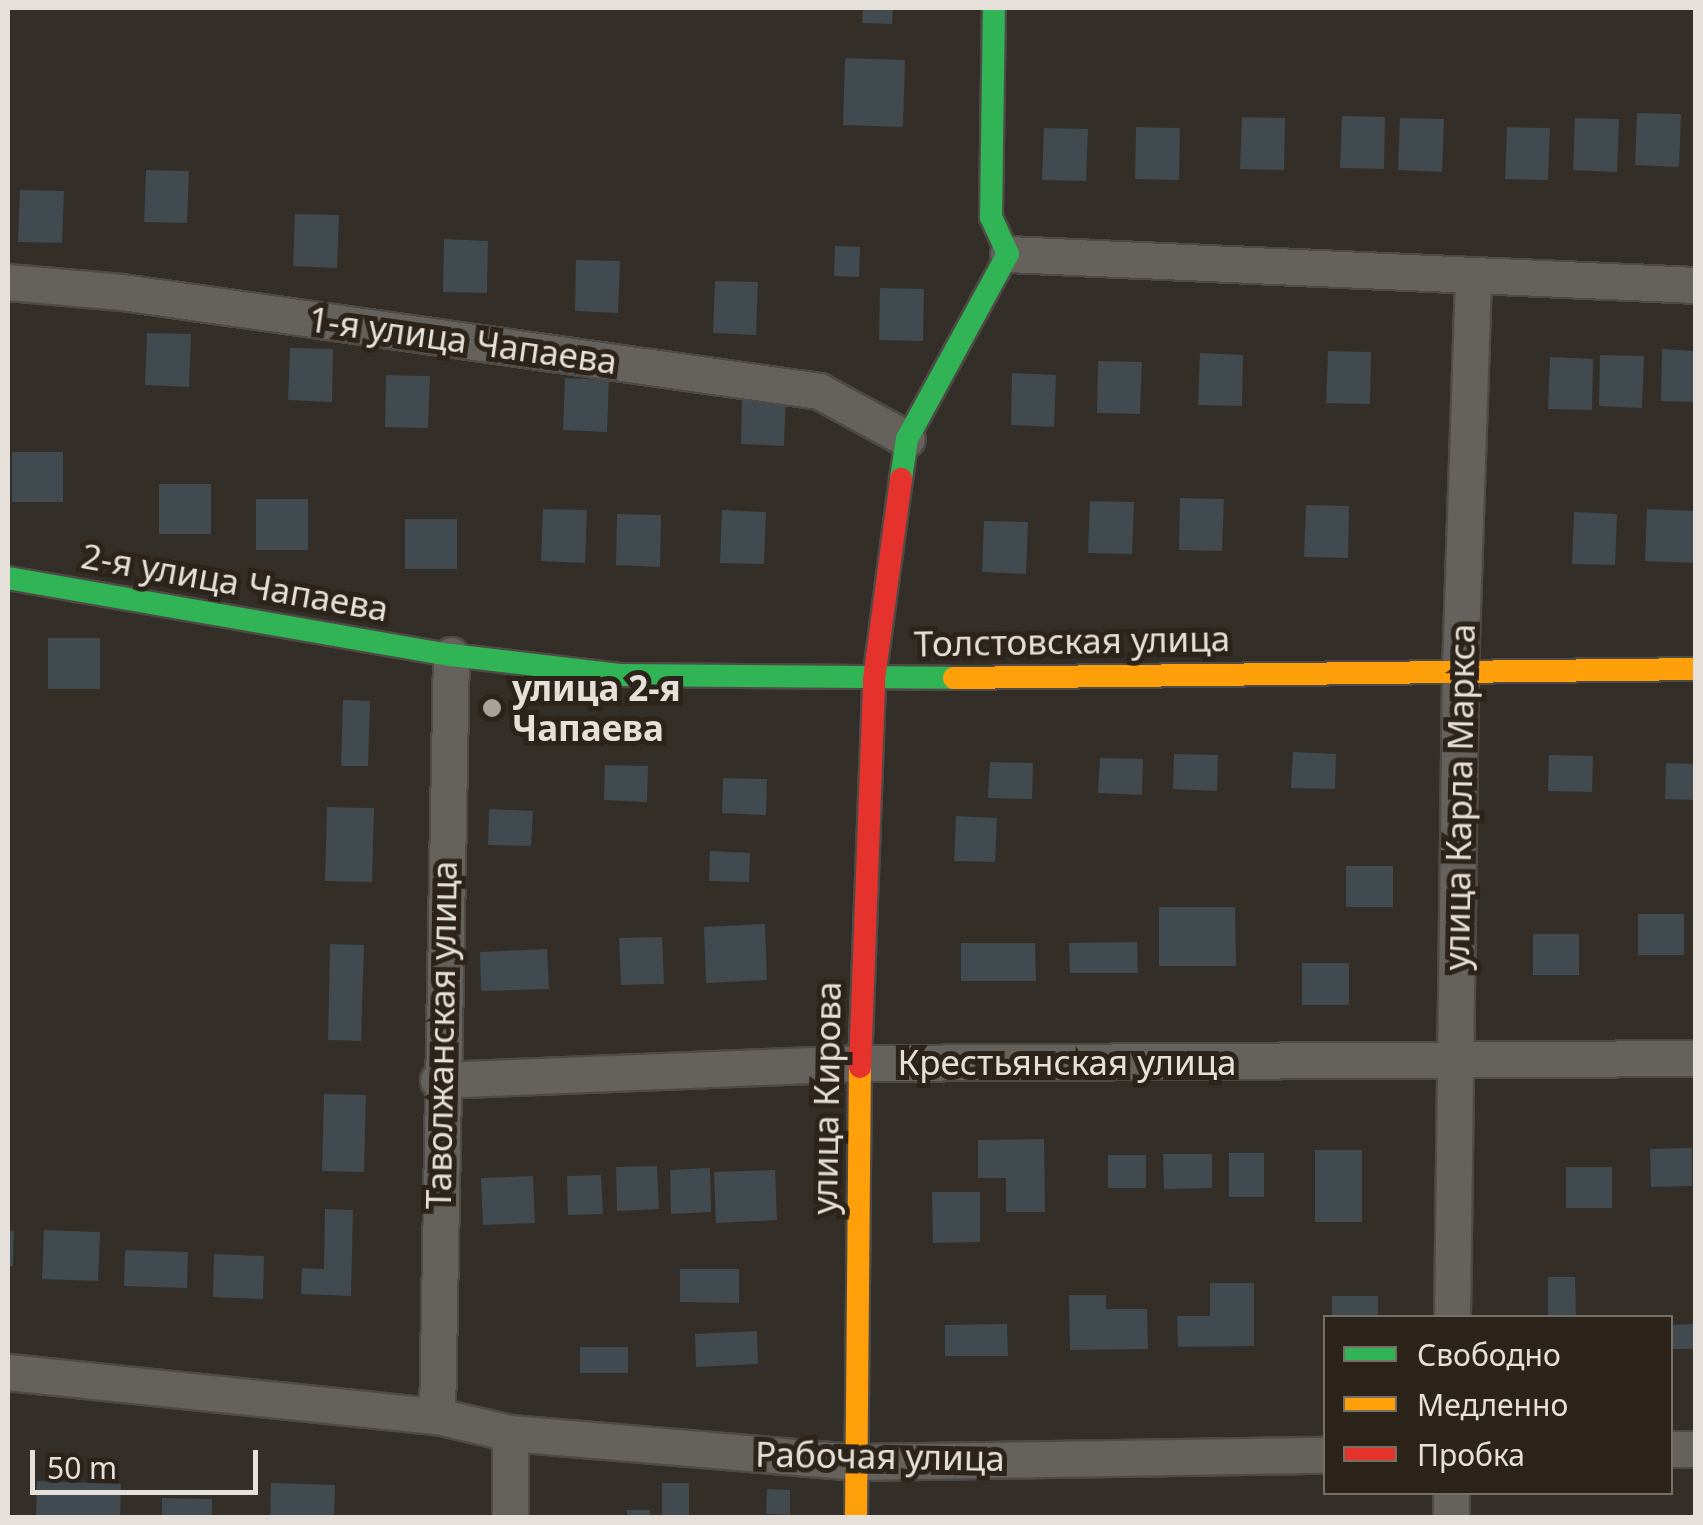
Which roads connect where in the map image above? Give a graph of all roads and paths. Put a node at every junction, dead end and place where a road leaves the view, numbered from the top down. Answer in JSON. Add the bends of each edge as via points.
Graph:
{"nodes":[{"id":1,"x":994,"y":8,"type":"edge"},
{"id":2,"x":1008,"y":254,"type":"junction"},
{"id":3,"x":1473,"y":277,"type":"junction"},
{"id":4,"x":8,"y":282,"type":"edge"},
{"id":5,"x":1696,"y":285,"type":"edge"},
{"id":6,"x":907,"y":439,"type":"junction"},
{"id":7,"x":8,"y":578,"type":"edge"},
{"id":8,"x":451,"y":655,"type":"junction"},
{"id":9,"x":1460,"y":670,"type":"junction"},
{"id":10,"x":1696,"y":670,"type":"edge"},
{"id":11,"x":874,"y":679,"type":"junction"},
{"id":12,"x":1696,"y":1058,"type":"edge"},
{"id":13,"x":1454,"y":1061,"type":"junction"},
{"id":14,"x":860,"y":1063,"type":"junction"},
{"id":15,"x":438,"y":1080,"type":"junction"},
{"id":16,"x":1452,"y":1315,"type":"edge"},
{"id":17,"x":8,"y":1372,"type":"edge"},
{"id":18,"x":437,"y":1416,"type":"junction"},
{"id":19,"x":510,"y":1434,"type":"junction"},
{"id":20,"x":1323,"y":1455,"type":"edge"},
{"id":21,"x":856,"y":1462,"type":"junction"},
{"id":22,"x":510,"y":1518,"type":"edge"},
{"id":23,"x":856,"y":1518,"type":"edge"}],
"edges":[{"from":1,"to":2,"type":"main road","via":[[991,217]]},
{"from":2,"to":3,"type":"street"},
{"from":2,"to":6,"type":"main road"},
{"from":3,"to":5,"type":"street"},
{"from":3,"to":9,"type":"street","name":"улица Карла Маркса"},
{"from":4,"to":6,"type":"street","name":"1-я улица Чапаева","via":[[122,292],[819,390]]},
{"from":6,"to":11,"type":"main road","name":"улица Кирова"},
{"from":7,"to":8,"type":"main road","name":"2-я улица Чапаева"},
{"from":8,"to":11,"type":"main road","name":"Толстовская улица","via":[[622,675]]},
{"from":8,"to":15,"type":"street","name":"Таволжанская улица"},
{"from":9,"to":10,"type":"main road","name":"Толстовская улица"},
{"from":9,"to":11,"type":"main road","name":"Толстовская улица"},
{"from":9,"to":13,"type":"street","name":"улица Карла Маркса"},
{"from":11,"to":14,"type":"main road","name":"улица Кирова"},
{"from":12,"to":13,"type":"street","name":"Крестьянская улица"},
{"from":13,"to":14,"type":"street","name":"Крестьянская улица"},
{"from":13,"to":16,"type":"street","name":"улица Карла Маркса"},
{"from":14,"to":15,"type":"street","name":"Крестьянская улица"},
{"from":14,"to":21,"type":"main road","name":"улица Кирова"},
{"from":15,"to":18,"type":"street","name":"Таволжанская улица"},
{"from":17,"to":18,"type":"street","name":"Рабочая улица"},
{"from":18,"to":19,"type":"street","name":"Рабочая улица"},
{"from":19,"to":21,"type":"street","name":"Рабочая улица"},
{"from":19,"to":22,"type":"street"},
{"from":20,"to":21,"type":"street","name":"Рабочая улица"},
{"from":21,"to":23,"type":"main road","name":"улица Кирова"}]}
